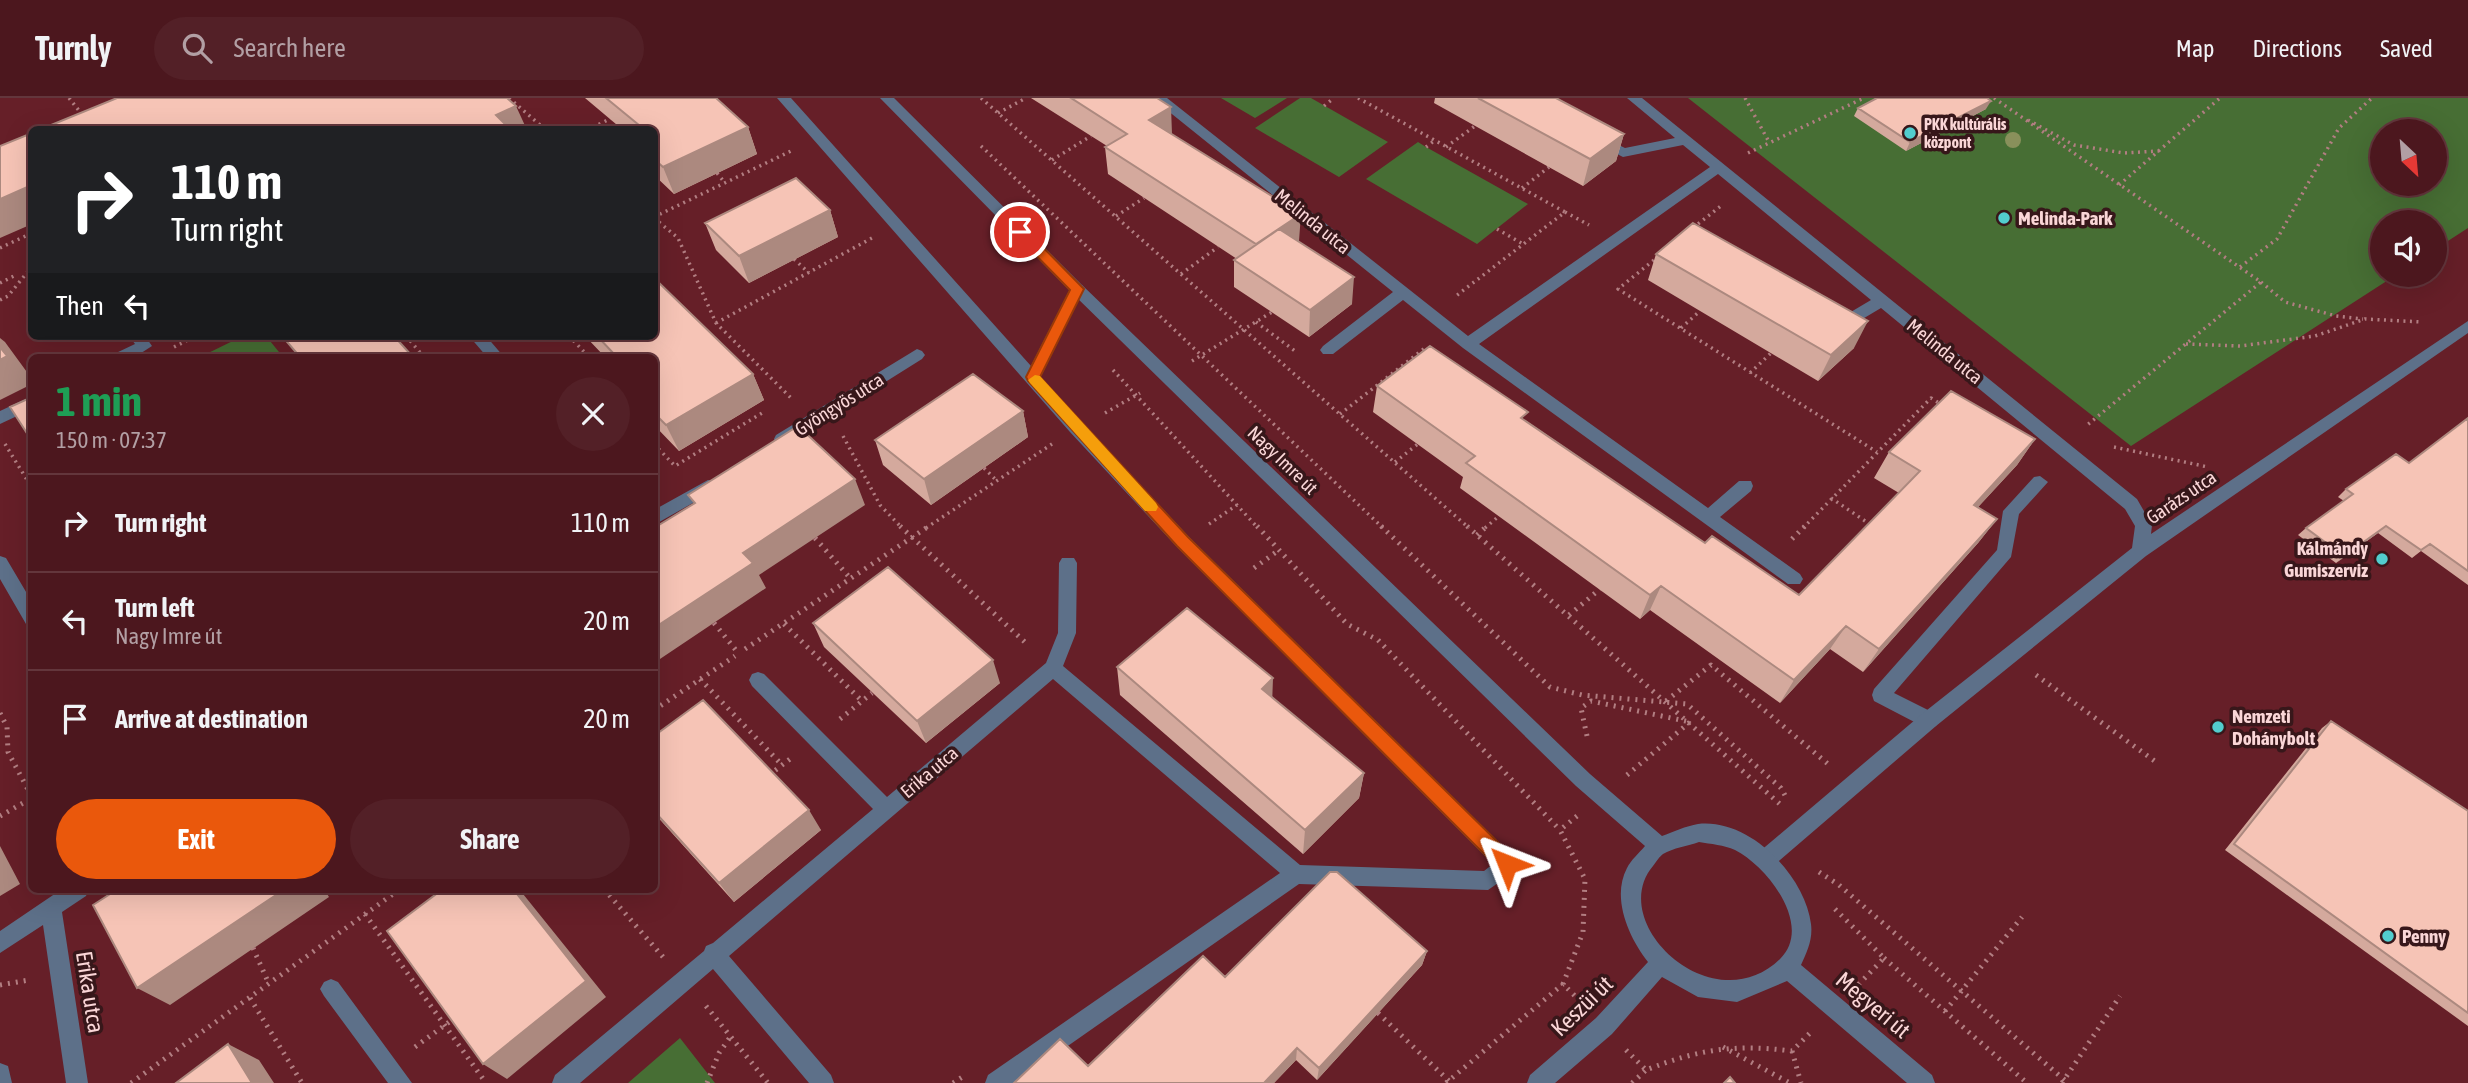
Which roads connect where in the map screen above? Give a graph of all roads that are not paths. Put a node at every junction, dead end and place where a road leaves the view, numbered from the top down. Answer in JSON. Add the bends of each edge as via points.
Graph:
{"nodes":[{"id":1,"x":784,"y":98,"type":"edge"},
{"id":2,"x":887,"y":98,"type":"edge"},
{"id":3,"x":1159,"y":98,"type":"edge"},
{"id":4,"x":1634,"y":98,"type":"edge"},
{"id":5,"x":1589,"y":135,"type":"edge"},
{"id":6,"x":1686,"y":140,"type":"junction"},
{"id":7,"x":1719,"y":167,"type":"junction"},
{"id":8,"x":1077,"y":289,"type":"junction"},
{"id":9,"x":1403,"y":292,"type":"junction"},
{"id":10,"x":1882,"y":300,"type":"junction"},
{"id":11,"x":1827,"y":319,"type":"edge"},
{"id":12,"x":2467,"y":326,"type":"edge"},
{"id":13,"x":140,"y":340,"type":"edge"},
{"id":14,"x":481,"y":340,"type":"edge"},
{"id":15,"x":1468,"y":344,"type":"junction"},
{"id":16,"x":1328,"y":349,"type":"road end"},
{"id":17,"x":127,"y":354,"type":"edge"},
{"id":18,"x":493,"y":354,"type":"edge"},
{"id":19,"x":917,"y":355,"type":"dead end"},
{"id":20,"x":1033,"y":377,"type":"junction"},
{"id":21,"x":28,"y":404,"type":"edge"},
{"id":22,"x":0,"y":418,"type":"edge"},
{"id":23,"x":771,"y":447,"type":"edge"},
{"id":24,"x":724,"y":476,"type":"edge"},
{"id":25,"x":2040,"y":482,"type":"dead end"},
{"id":26,"x":1745,"y":486,"type":"dead end"},
{"id":27,"x":658,"y":517,"type":"edge"},
{"id":28,"x":1709,"y":517,"type":"junction"},
{"id":29,"x":2140,"y":551,"type":"junction"},
{"id":30,"x":0,"y":562,"type":"edge"},
{"id":31,"x":1068,"y":563,"type":"dead end"},
{"id":32,"x":1794,"y":579,"type":"dead end"},
{"id":33,"x":28,"y":612,"type":"edge"},
{"id":34,"x":1053,"y":668,"type":"junction"},
{"id":35,"x":758,"y":680,"type":"dead end"},
{"id":36,"x":1929,"y":720,"type":"junction"},
{"id":37,"x":886,"y":809,"type":"junction"},
{"id":38,"x":1657,"y":844,"type":"junction"},
{"id":39,"x":1766,"y":859,"type":"junction"},
{"id":40,"x":1296,"y":874,"type":"junction"},
{"id":41,"x":73,"y":893,"type":"edge"},
{"id":42,"x":51,"y":908,"type":"junction"},
{"id":43,"x":0,"y":943,"type":"edge"},
{"id":44,"x":713,"y":953,"type":"junction"},
{"id":45,"x":1661,"y":964,"type":"junction"},
{"id":46,"x":1788,"y":968,"type":"junction"},
{"id":47,"x":331,"y":989,"type":"dead end"},
{"id":48,"x":0,"y":1074,"type":"edge"},
{"id":49,"x":1,"y":1083,"type":"edge"},
{"id":50,"x":78,"y":1083,"type":"edge"},
{"id":51,"x":401,"y":1083,"type":"edge"},
{"id":52,"x":563,"y":1083,"type":"edge"},
{"id":53,"x":823,"y":1083,"type":"edge"},
{"id":54,"x":996,"y":1083,"type":"edge"},
{"id":55,"x":1538,"y":1083,"type":"edge"},
{"id":56,"x":1924,"y":1083,"type":"edge"}],
"edges":[{"from":1,"to":20,"type":"street"},
{"from":2,"to":8,"type":"street","name":"Nagy Imre út"},
{"from":3,"to":9,"type":"street","name":"Melinda utca"},
{"from":4,"to":6,"type":"street","name":"Melinda utca"},
{"from":5,"to":6,"type":"street","via":[[1623,153]]},
{"from":6,"to":7,"type":"street","name":"Melinda utca"},
{"from":7,"to":10,"type":"street","name":"Melinda utca"},
{"from":7,"to":15,"type":"street"},
{"from":8,"to":20,"type":"street"},
{"from":8,"to":38,"type":"street","name":"Nagy Imre út","via":[[1601,796]]},
{"from":9,"to":15,"type":"street","name":"Melinda utca"},
{"from":9,"to":16,"type":"street"},
{"from":10,"to":11,"type":"street","via":[[1839,326]]},
{"from":10,"to":29,"type":"street","name":"Melinda utca","via":[[2131,504],[2144,526]]},
{"from":12,"to":29,"type":"street","name":"Garázs utca"},
{"from":13,"to":17,"type":"street","via":[[144,346]]},
{"from":14,"to":18,"type":"street"},
{"from":15,"to":28,"type":"street","name":"Melinda utca"},
{"from":19,"to":23,"type":"street","name":"Gyöngyös utca"},
{"from":20,"to":40,"type":"street","via":[[1229,587],[1507,864],[1488,881]]},
{"from":21,"to":22,"type":"street"},
{"from":24,"to":27,"type":"street"},
{"from":25,"to":36,"type":"street","via":[[2011,511],[2004,552],[1881,695]]},
{"from":26,"to":28,"type":"street"},
{"from":28,"to":32,"type":"street","name":"Melinda utca"},
{"from":29,"to":36,"type":"street","name":"Garázs utca"},
{"from":30,"to":33,"type":"street"},
{"from":31,"to":34,"type":"street","via":[[1067,633]]},
{"from":34,"to":37,"type":"street","name":"Erika utca"},
{"from":34,"to":40,"type":"street"},
{"from":35,"to":37,"type":"street"},
{"from":36,"to":39,"type":"street","via":[[1801,823]]},
{"from":37,"to":44,"type":"street","name":"Erika utca"},
{"from":38,"to":39,"type":"street","via":[[1699,833],[1722,836]]},
{"from":38,"to":45,"type":"street","via":[[1632,877],[1629,898],[1633,921]]},
{"from":39,"to":46,"type":"street","via":[[1795,899],[1800,922],[1799,944]]},
{"from":40,"to":54,"type":"street"},
{"from":41,"to":42,"type":"street"},
{"from":42,"to":43,"type":"street"},
{"from":42,"to":50,"type":"street","name":"Erika utca"},
{"from":44,"to":52,"type":"street","name":"Erika utca"},
{"from":44,"to":53,"type":"street"},
{"from":45,"to":46,"type":"street","via":[[1694,984],[1731,993],[1763,985]]},
{"from":45,"to":55,"type":"street","name":"Keszüi út","via":[[1604,1026]]},
{"from":46,"to":56,"type":"street","name":"Megyeri út"},
{"from":47,"to":51,"type":"street"},
{"from":48,"to":49,"type":"street"}]}
